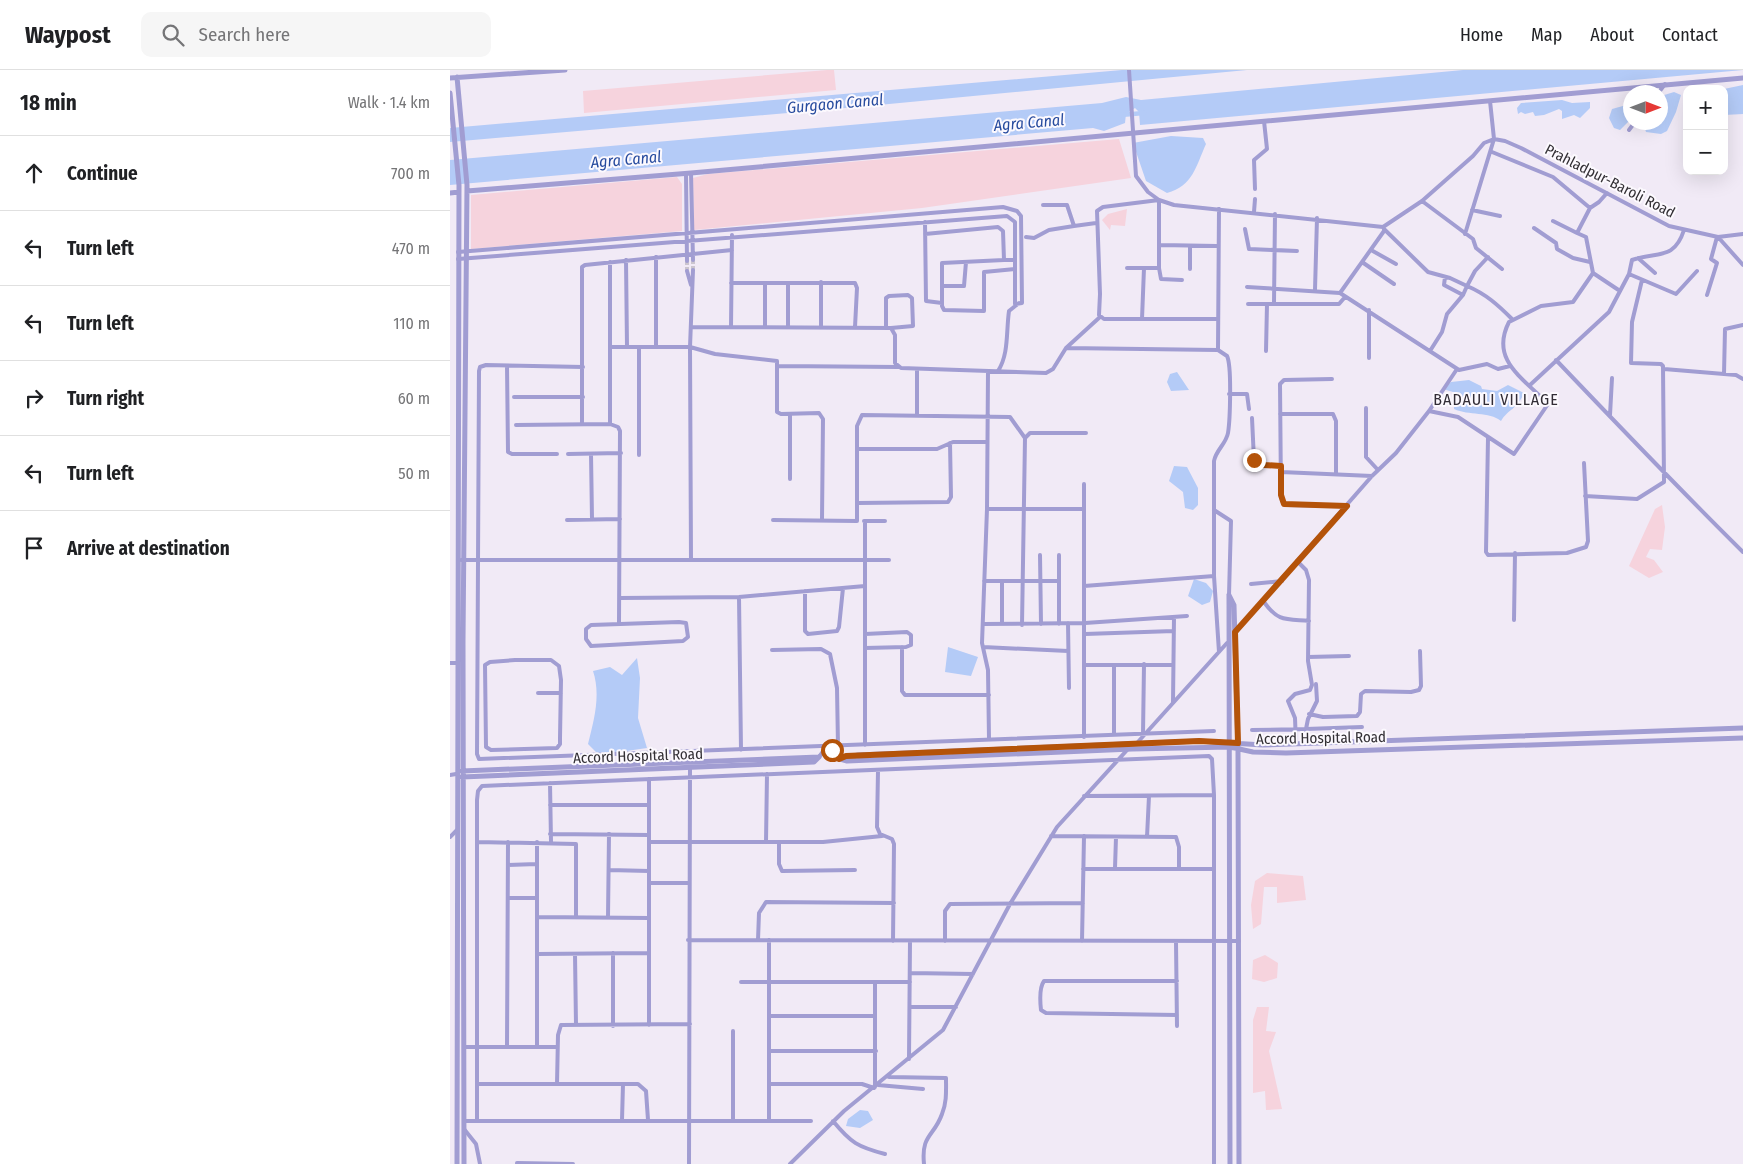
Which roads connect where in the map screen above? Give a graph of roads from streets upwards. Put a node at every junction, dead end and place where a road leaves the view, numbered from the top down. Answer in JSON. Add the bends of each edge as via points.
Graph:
{"nodes":[{"id":1,"x":565,"y":70,"type":"edge"},
{"id":2,"x":1128,"y":70,"type":"edge"},
{"id":3,"x":521,"y":72,"type":"edge"},
{"id":4,"x":457,"y":77,"type":"junction"},
{"id":5,"x":450,"y":78,"type":"edge"},
{"id":6,"x":1743,"y":78,"type":"edge"},
{"id":7,"x":1665,"y":84,"type":"joint"},
{"id":8,"x":450,"y":93,"type":"edge"},
{"id":9,"x":1490,"y":101,"type":"junction"},
{"id":10,"x":1264,"y":121,"type":"junction"},
{"id":11,"x":1134,"y":130,"type":"junction"},
{"id":12,"x":1494,"y":139,"type":"junction"},
{"id":13,"x":1492,"y":152,"type":"junction"},
{"id":14,"x":689,"y":173,"type":"junction"},
{"id":15,"x":467,"y":188,"type":"junction"},
{"id":16,"x":459,"y":189,"type":"junction"},
{"id":17,"x":1255,"y":189,"type":"dead end"},
{"id":18,"x":450,"y":192,"type":"edge"},
{"id":19,"x":1607,"y":193,"type":"junction"},
{"id":20,"x":1254,"y":199,"type":"dead end"},
{"id":21,"x":1159,"y":200,"type":"junction"},
{"id":22,"x":1422,"y":201,"type":"junction"},
{"id":23,"x":1043,"y":205,"type":"dead end"},
{"id":24,"x":1590,"y":208,"type":"junction"},
{"id":25,"x":1219,"y":209,"type":"junction"},
{"id":26,"x":1472,"y":210,"type":"junction"},
{"id":27,"x":1017,"y":211,"type":"junction"},
{"id":28,"x":1254,"y":212,"type":"junction"},
{"id":29,"x":1275,"y":214,"type":"junction"},
{"id":30,"x":1500,"y":216,"type":"dead end"},
{"id":31,"x":965,"y":218,"type":"junction"},
{"id":32,"x":1012,"y":218,"type":"junction"},
{"id":33,"x":1318,"y":218,"type":"junction"},
{"id":34,"x":1553,"y":220,"type":"dead end"},
{"id":35,"x":925,"y":222,"type":"junction"},
{"id":36,"x":1096,"y":223,"type":"junction"},
{"id":37,"x":1074,"y":226,"type":"junction"},
{"id":38,"x":1534,"y":228,"type":"dead end"},
{"id":39,"x":1245,"y":229,"type":"dead end"},
{"id":40,"x":1384,"y":229,"type":"junction"},
{"id":41,"x":732,"y":230,"type":"junction"},
{"id":42,"x":966,"y":230,"type":"junction"},
{"id":43,"x":1684,"y":230,"type":"junction"},
{"id":44,"x":1577,"y":233,"type":"junction"},
{"id":45,"x":689,"y":234,"type":"junction"},
{"id":46,"x":925,"y":234,"type":"junction"},
{"id":47,"x":1465,"y":234,"type":"junction"},
{"id":48,"x":1743,"y":234,"type":"edge"},
{"id":49,"x":732,"y":237,"type":"junction"},
{"id":50,"x":1026,"y":237,"type":"dead end"},
{"id":51,"x":1718,"y":237,"type":"junction"},
{"id":52,"x":690,"y":240,"type":"junction"},
{"id":53,"x":1160,"y":245,"type":"junction"},
{"id":54,"x":1190,"y":246,"type":"junction"},
{"id":55,"x":1217,"y":246,"type":"junction"},
{"id":56,"x":732,"y":250,"type":"junction"},
{"id":57,"x":1371,"y":250,"type":"junction"},
{"id":58,"x":1276,"y":251,"type":"junction"},
{"id":59,"x":1298,"y":251,"type":"dead end"},
{"id":60,"x":458,"y":252,"type":"junction"},
{"id":61,"x":466,"y":252,"type":"junction"},
{"id":62,"x":687,"y":254,"type":"junction"},
{"id":63,"x":692,"y":254,"type":"junction"},
{"id":64,"x":656,"y":257,"type":"junction"},
{"id":65,"x":1488,"y":257,"type":"junction"},
{"id":66,"x":1638,"y":258,"type":"junction"},
{"id":67,"x":458,"y":259,"type":"junction"},
{"id":68,"x":466,"y":259,"type":"junction"},
{"id":69,"x":626,"y":260,"type":"junction"},
{"id":70,"x":687,"y":260,"type":"tunnel mouth"},
{"id":71,"x":693,"y":260,"type":"tunnel mouth"},
{"id":72,"x":1004,"y":260,"type":"junction"},
{"id":73,"x":1015,"y":260,"type":"junction"},
{"id":74,"x":610,"y":262,"type":"junction"},
{"id":75,"x":966,"y":262,"type":"junction"},
{"id":76,"x":1362,"y":262,"type":"junction"},
{"id":77,"x":1590,"y":262,"type":"junction"},
{"id":78,"x":1396,"y":264,"type":"dead end"},
{"id":79,"x":1743,"y":265,"type":"edge"},
{"id":80,"x":1127,"y":268,"type":"dead end"},
{"id":81,"x":1144,"y":268,"type":"junction"},
{"id":82,"x":1159,"y":268,"type":"junction"},
{"id":83,"x":1015,"y":269,"type":"junction"},
{"id":84,"x":1190,"y":269,"type":"dead end"},
{"id":85,"x":1502,"y":269,"type":"dead end"},
{"id":86,"x":693,"y":270,"type":"tunnel mouth"},
{"id":87,"x":687,"y":271,"type":"tunnel mouth"},
{"id":88,"x":1698,"y":271,"type":"dead end"},
{"id":89,"x":1655,"y":273,"type":"dead end"},
{"id":90,"x":1593,"y":274,"type":"junction"},
{"id":91,"x":1629,"y":274,"type":"junction"},
{"id":92,"x":1445,"y":276,"type":"junction"},
{"id":93,"x":1182,"y":280,"type":"dead end"},
{"id":94,"x":1642,"y":280,"type":"junction"},
{"id":95,"x":821,"y":282,"type":"junction"},
{"id":96,"x":731,"y":283,"type":"junction"},
{"id":97,"x":765,"y":283,"type":"junction"},
{"id":98,"x":788,"y":283,"type":"junction"},
{"id":99,"x":1394,"y":284,"type":"dead end"},
{"id":100,"x":691,"y":285,"type":"junction"},
{"id":101,"x":942,"y":286,"type":"junction"},
{"id":102,"x":1467,"y":286,"type":"junction"},
{"id":103,"x":1247,"y":287,"type":"dead end"},
{"id":104,"x":1274,"y":288,"type":"junction"},
{"id":105,"x":1315,"y":290,"type":"junction"},
{"id":106,"x":1620,"y":290,"type":"junction"},
{"id":107,"x":1340,"y":293,"type":"junction"},
{"id":108,"x":1463,"y":295,"type":"junction"},
{"id":109,"x":1708,"y":295,"type":"dead end"},
{"id":110,"x":1345,"y":296,"type":"junction"},
{"id":111,"x":942,"y":303,"type":"junction"},
{"id":112,"x":1019,"y":303,"type":"junction"},
{"id":113,"x":1248,"y":304,"type":"dead end"},
{"id":114,"x":1267,"y":304,"type":"junction"},
{"id":115,"x":1274,"y":304,"type":"junction"},
{"id":116,"x":1369,"y":310,"type":"junction"},
{"id":117,"x":1100,"y":317,"type":"junction"},
{"id":118,"x":1142,"y":319,"type":"junction"},
{"id":119,"x":1218,"y":319,"type":"junction"},
{"id":120,"x":1512,"y":319,"type":"junction"},
{"id":121,"x":1743,"y":325,"type":"edge"},
{"id":122,"x":691,"y":327,"type":"junction"},
{"id":123,"x":731,"y":327,"type":"junction"},
{"id":124,"x":788,"y":327,"type":"junction"},
{"id":125,"x":821,"y":327,"type":"junction"},
{"id":126,"x":765,"y":328,"type":"junction"},
{"id":127,"x":855,"y":328,"type":"junction"},
{"id":128,"x":886,"y":328,"type":"junction"},
{"id":129,"x":891,"y":328,"type":"junction"},
{"id":130,"x":610,"y":347,"type":"junction"},
{"id":131,"x":639,"y":347,"type":"junction"},
{"id":132,"x":656,"y":347,"type":"junction"},
{"id":133,"x":690,"y":347,"type":"junction"},
{"id":134,"x":627,"y":348,"type":"junction"},
{"id":135,"x":1066,"y":348,"type":"junction"},
{"id":136,"x":1218,"y":350,"type":"junction"},
{"id":137,"x":1266,"y":351,"type":"dead end"},
{"id":138,"x":1430,"y":351,"type":"junction"},
{"id":139,"x":1369,"y":358,"type":"dead end"},
{"id":140,"x":1556,"y":360,"type":"junction"},
{"id":141,"x":507,"y":366,"type":"junction"},
{"id":142,"x":778,"y":366,"type":"junction"},
{"id":143,"x":1510,"y":366,"type":"junction"},
{"id":144,"x":583,"y":367,"type":"junction"},
{"id":145,"x":898,"y":367,"type":"junction"},
{"id":146,"x":917,"y":369,"type":"junction"},
{"id":147,"x":1457,"y":369,"type":"junction"},
{"id":148,"x":1664,"y":369,"type":"junction"},
{"id":149,"x":988,"y":371,"type":"junction"},
{"id":150,"x":998,"y":371,"type":"junction"},
{"id":151,"x":1724,"y":374,"type":"junction"},
{"id":152,"x":1742,"y":377,"type":"edge"},
{"id":153,"x":1612,"y":378,"type":"dead end"},
{"id":154,"x":1332,"y":379,"type":"dead end"},
{"id":155,"x":1530,"y":385,"type":"junction"},
{"id":156,"x":1229,"y":394,"type":"junction"},
{"id":157,"x":514,"y":397,"type":"dead end"},
{"id":158,"x":583,"y":397,"type":"junction"},
{"id":159,"x":1366,"y":408,"type":"dead end"},
{"id":160,"x":1249,"y":409,"type":"dead end"},
{"id":161,"x":1429,"y":411,"type":"junction"},
{"id":162,"x":790,"y":414,"type":"junction"},
{"id":163,"x":917,"y":414,"type":"junction"},
{"id":164,"x":1280,"y":414,"type":"junction"},
{"id":165,"x":987,"y":415,"type":"junction"},
{"id":166,"x":1610,"y":415,"type":"junction"},
{"id":167,"x":1252,"y":418,"type":"dead end"},
{"id":168,"x":582,"y":424,"type":"junction"},
{"id":169,"x":610,"y":424,"type":"junction"},
{"id":170,"x":516,"y":425,"type":"dead end"},
{"id":171,"x":1086,"y":433,"type":"dead end"},
{"id":172,"x":1025,"y":438,"type":"junction"},
{"id":173,"x":1488,"y":438,"type":"junction"},
{"id":174,"x":987,"y":442,"type":"junction"},
{"id":175,"x":950,"y":443,"type":"junction"},
{"id":176,"x":858,"y":449,"type":"junction"},
{"id":177,"x":621,"y":453,"type":"junction"},
{"id":178,"x":557,"y":454,"type":"dead end"},
{"id":179,"x":568,"y":454,"type":"dead end"},
{"id":180,"x":592,"y":454,"type":"junction"},
{"id":181,"x":639,"y":455,"type":"dead end"},
{"id":182,"x":1584,"y":463,"type":"dead end"},
{"id":183,"x":1281,"y":466,"type":"junction"},
{"id":184,"x":1378,"y":470,"type":"junction"},
{"id":185,"x":1281,"y":472,"type":"junction"},
{"id":186,"x":1336,"y":473,"type":"junction"},
{"id":187,"x":1665,"y":475,"type":"junction"},
{"id":188,"x":1372,"y":476,"type":"junction"},
{"id":189,"x":790,"y":480,"type":"dead end"},
{"id":190,"x":1084,"y":484,"type":"dead end"},
{"id":191,"x":1585,"y":496,"type":"junction"},
{"id":192,"x":858,"y":503,"type":"junction"},
{"id":193,"x":1347,"y":506,"type":"junction"},
{"id":194,"x":1084,"y":509,"type":"junction"},
{"id":195,"x":987,"y":510,"type":"junction"},
{"id":196,"x":1025,"y":510,"type":"junction"},
{"id":197,"x":1214,"y":510,"type":"junction"},
{"id":198,"x":592,"y":519,"type":"junction"},
{"id":199,"x":620,"y":519,"type":"junction"},
{"id":200,"x":567,"y":520,"type":"dead end"},
{"id":201,"x":773,"y":520,"type":"dead end"},
{"id":202,"x":822,"y":520,"type":"junction"},
{"id":203,"x":857,"y":521,"type":"junction"},
{"id":204,"x":864,"y":521,"type":"junction"},
{"id":205,"x":884,"y":521,"type":"dead end"},
{"id":206,"x":1743,"y":552,"type":"edge"},
{"id":207,"x":1515,"y":553,"type":"junction"},
{"id":208,"x":1040,"y":555,"type":"dead end"},
{"id":209,"x":1058,"y":555,"type":"dead end"},
{"id":210,"x":460,"y":560,"type":"junction"},
{"id":211,"x":478,"y":560,"type":"junction"},
{"id":212,"x":619,"y":560,"type":"junction"},
{"id":213,"x":691,"y":560,"type":"junction"},
{"id":214,"x":889,"y":560,"type":"dead end"},
{"id":215,"x":864,"y":561,"type":"junction"},
{"id":216,"x":1297,"y":561,"type":"junction"},
{"id":217,"x":1214,"y":576,"type":"junction"},
{"id":218,"x":1002,"y":581,"type":"junction"},
{"id":219,"x":1022,"y":581,"type":"junction"},
{"id":220,"x":1040,"y":581,"type":"junction"},
{"id":221,"x":1059,"y":581,"type":"junction"},
{"id":222,"x":1282,"y":581,"type":"junction"},
{"id":223,"x":984,"y":582,"type":"junction"},
{"id":224,"x":1251,"y":584,"type":"dead end"},
{"id":225,"x":865,"y":586,"type":"junction"},
{"id":226,"x":1084,"y":586,"type":"junction"},
{"id":227,"x":843,"y":588,"type":"junction"},
{"id":228,"x":805,"y":591,"type":"junction"},
{"id":229,"x":1228,"y":595,"type":"junction"},
{"id":230,"x":739,"y":597,"type":"junction"},
{"id":231,"x":620,"y":598,"type":"junction"},
{"id":232,"x":1264,"y":602,"type":"junction"},
{"id":233,"x":1187,"y":616,"type":"dead end"},
{"id":234,"x":1174,"y":617,"type":"junction"},
{"id":235,"x":1309,"y":620,"type":"junction"},
{"id":236,"x":1514,"y":620,"type":"dead end"},
{"id":237,"x":1068,"y":623,"type":"junction"},
{"id":238,"x":1085,"y":623,"type":"junction"},
{"id":239,"x":620,"y":624,"type":"junction"},
{"id":240,"x":983,"y":624,"type":"junction"},
{"id":241,"x":1002,"y":624,"type":"junction"},
{"id":242,"x":1041,"y":624,"type":"junction"},
{"id":243,"x":1059,"y":624,"type":"junction"},
{"id":244,"x":1022,"y":625,"type":"junction"},
{"id":245,"x":1174,"y":631,"type":"junction"},
{"id":246,"x":1235,"y":632,"type":"junction"},
{"id":247,"x":864,"y":634,"type":"junction"},
{"id":248,"x":1085,"y":634,"type":"junction"},
{"id":249,"x":1227,"y":642,"type":"junction"},
{"id":250,"x":902,"y":647,"type":"junction"},
{"id":251,"x":983,"y":647,"type":"junction"},
{"id":252,"x":865,"y":648,"type":"junction"},
{"id":253,"x":772,"y":650,"type":"dead end"},
{"id":254,"x":1068,"y":651,"type":"junction"},
{"id":255,"x":1420,"y":651,"type":"dead end"},
{"id":256,"x":1219,"y":652,"type":"junction"},
{"id":257,"x":1348,"y":656,"type":"dead end"},
{"id":258,"x":1308,"y":657,"type":"junction"},
{"id":259,"x":450,"y":663,"type":"edge"},
{"id":260,"x":457,"y":663,"type":"junction"},
{"id":261,"x":1144,"y":664,"type":"junction"},
{"id":262,"x":1085,"y":665,"type":"junction"},
{"id":263,"x":1114,"y":665,"type":"junction"},
{"id":264,"x":1174,"y":665,"type":"junction"},
{"id":265,"x":1316,"y":684,"type":"dead end"},
{"id":266,"x":1069,"y":688,"type":"dead end"},
{"id":267,"x":538,"y":693,"type":"dead end"},
{"id":268,"x":561,"y":693,"type":"junction"},
{"id":269,"x":989,"y":695,"type":"junction"},
{"id":270,"x":478,"y":700,"type":"junction"},
{"id":271,"x":486,"y":700,"type":"junction"},
{"id":272,"x":1174,"y":702,"type":"junction"},
{"id":273,"x":478,"y":706,"type":"junction"},
{"id":274,"x":486,"y":706,"type":"junction"},
{"id":275,"x":1309,"y":714,"type":"junction"},
{"id":276,"x":1362,"y":727,"type":"dead end"},
{"id":277,"x":1743,"y":728,"type":"edge"},
{"id":278,"x":1306,"y":729,"type":"junction"},
{"id":279,"x":1252,"y":730,"type":"dead end"},
{"id":280,"x":1296,"y":730,"type":"junction"},
{"id":281,"x":1214,"y":731,"type":"dead end"},
{"id":282,"x":1143,"y":734,"type":"junction"},
{"id":283,"x":1114,"y":735,"type":"junction"},
{"id":284,"x":1084,"y":736,"type":"junction"},
{"id":285,"x":1743,"y":738,"type":"edge"},
{"id":286,"x":989,"y":739,"type":"junction"},
{"id":287,"x":1238,"y":743,"type":"junction"},
{"id":288,"x":1307,"y":743,"type":"junction"},
{"id":289,"x":1137,"y":744,"type":"junction"},
{"id":290,"x":1296,"y":744,"type":"junction"},
{"id":291,"x":865,"y":745,"type":"junction"},
{"id":292,"x":1230,"y":745,"type":"junction"},
{"id":293,"x":829,"y":746,"type":"junction"},
{"id":294,"x":838,"y":746,"type":"junction"},
{"id":295,"x":1128,"y":749,"type":"junction"},
{"id":296,"x":1238,"y":749,"type":"junction"},
{"id":297,"x":741,"y":750,"type":"junction"},
{"id":298,"x":819,"y":757,"type":"junction"},
{"id":299,"x":839,"y":759,"type":"junction"},
{"id":300,"x":1120,"y":760,"type":"junction"},
{"id":301,"x":690,"y":767,"type":"junction"},
{"id":302,"x":878,"y":771,"type":"junction"},
{"id":303,"x":456,"y":774,"type":"junction"},
{"id":304,"x":464,"y":774,"type":"junction"},
{"id":305,"x":767,"y":774,"type":"junction"},
{"id":306,"x":450,"y":776,"type":"edge"},
{"id":307,"x":690,"y":777,"type":"junction"},
{"id":308,"x":649,"y":779,"type":"junction"},
{"id":309,"x":550,"y":783,"type":"junction"},
{"id":310,"x":1214,"y":795,"type":"junction"},
{"id":311,"x":1084,"y":796,"type":"junction"},
{"id":312,"x":1148,"y":796,"type":"junction"},
{"id":313,"x":550,"y":805,"type":"junction"},
{"id":314,"x":649,"y":805,"type":"junction"},
{"id":315,"x":457,"y":830,"type":"junction"},
{"id":316,"x":550,"y":834,"type":"junction"},
{"id":317,"x":609,"y":834,"type":"junction"},
{"id":318,"x":649,"y":835,"type":"junction"},
{"id":319,"x":882,"y":836,"type":"junction"},
{"id":320,"x":1052,"y":836,"type":"junction"},
{"id":321,"x":1084,"y":836,"type":"junction"},
{"id":322,"x":1116,"y":836,"type":"junction"},
{"id":323,"x":450,"y":837,"type":"edge"},
{"id":324,"x":1147,"y":837,"type":"junction"},
{"id":325,"x":478,"y":842,"type":"junction"},
{"id":326,"x":508,"y":842,"type":"junction"},
{"id":327,"x":537,"y":842,"type":"junction"},
{"id":328,"x":551,"y":842,"type":"junction"},
{"id":329,"x":649,"y":842,"type":"junction"},
{"id":330,"x":689,"y":842,"type":"junction"},
{"id":331,"x":766,"y":842,"type":"junction"},
{"id":332,"x":779,"y":842,"type":"junction"},
{"id":333,"x":537,"y":864,"type":"junction"},
{"id":334,"x":508,"y":865,"type":"junction"},
{"id":335,"x":1115,"y":868,"type":"junction"},
{"id":336,"x":1178,"y":868,"type":"junction"},
{"id":337,"x":1083,"y":869,"type":"junction"},
{"id":338,"x":1214,"y":869,"type":"junction"},
{"id":339,"x":609,"y":870,"type":"junction"},
{"id":340,"x":649,"y":870,"type":"junction"},
{"id":341,"x":855,"y":870,"type":"dead end"},
{"id":342,"x":649,"y":883,"type":"junction"},
{"id":343,"x":689,"y":883,"type":"junction"},
{"id":344,"x":508,"y":898,"type":"junction"},
{"id":345,"x":537,"y":898,"type":"junction"},
{"id":346,"x":894,"y":903,"type":"junction"},
{"id":347,"x":1083,"y":903,"type":"junction"},
{"id":348,"x":1010,"y":904,"type":"junction"},
{"id":349,"x":537,"y":917,"type":"junction"},
{"id":350,"x":576,"y":917,"type":"junction"},
{"id":351,"x":608,"y":917,"type":"junction"},
{"id":352,"x":649,"y":918,"type":"junction"},
{"id":353,"x":688,"y":940,"type":"junction"},
{"id":354,"x":758,"y":940,"type":"junction"},
{"id":355,"x":769,"y":940,"type":"junction"},
{"id":356,"x":945,"y":940,"type":"junction"},
{"id":357,"x":990,"y":940,"type":"junction"},
{"id":358,"x":893,"y":941,"type":"junction"},
{"id":359,"x":910,"y":941,"type":"junction"},
{"id":360,"x":1082,"y":941,"type":"junction"},
{"id":361,"x":1230,"y":941,"type":"junction"},
{"id":362,"x":1239,"y":941,"type":"junction"},
{"id":363,"x":1176,"y":942,"type":"junction"},
{"id":364,"x":1213,"y":942,"type":"junction"},
{"id":365,"x":613,"y":953,"type":"junction"},
{"id":366,"x":649,"y":953,"type":"junction"},
{"id":367,"x":537,"y":954,"type":"junction"},
{"id":368,"x":575,"y":954,"type":"junction"},
{"id":369,"x":910,"y":973,"type":"junction"},
{"id":370,"x":973,"y":974,"type":"junction"},
{"id":371,"x":1177,"y":981,"type":"junction"},
{"id":372,"x":742,"y":982,"type":"dead end"},
{"id":373,"x":769,"y":982,"type":"junction"},
{"id":374,"x":875,"y":982,"type":"junction"},
{"id":375,"x":910,"y":982,"type":"junction"},
{"id":376,"x":910,"y":1007,"type":"junction"},
{"id":377,"x":956,"y":1007,"type":"junction"},
{"id":378,"x":1177,"y":1015,"type":"junction"},
{"id":379,"x":769,"y":1016,"type":"junction"},
{"id":380,"x":875,"y":1016,"type":"junction"},
{"id":381,"x":690,"y":1024,"type":"junction"},
{"id":382,"x":576,"y":1025,"type":"junction"},
{"id":383,"x":649,"y":1025,"type":"junction"},
{"id":384,"x":613,"y":1026,"type":"junction"},
{"id":385,"x":1177,"y":1026,"type":"dead end"},
{"id":386,"x":733,"y":1031,"type":"dead end"},
{"id":387,"x":464,"y":1047,"type":"junction"},
{"id":388,"x":477,"y":1047,"type":"junction"},
{"id":389,"x":507,"y":1047,"type":"junction"},
{"id":390,"x":537,"y":1047,"type":"junction"},
{"id":391,"x":557,"y":1047,"type":"junction"},
{"id":392,"x":770,"y":1051,"type":"junction"},
{"id":393,"x":876,"y":1051,"type":"junction"},
{"id":394,"x":909,"y":1059,"type":"junction"},
{"id":395,"x":888,"y":1077,"type":"junction"},
{"id":396,"x":477,"y":1084,"type":"junction"},
{"id":397,"x":557,"y":1084,"type":"junction"},
{"id":398,"x":623,"y":1084,"type":"junction"},
{"id":399,"x":769,"y":1084,"type":"junction"},
{"id":400,"x":875,"y":1086,"type":"junction"},
{"id":401,"x":923,"y":1089,"type":"dead end"},
{"id":402,"x":477,"y":1120,"type":"junction"},
{"id":403,"x":622,"y":1120,"type":"junction"},
{"id":404,"x":648,"y":1120,"type":"junction"},
{"id":405,"x":690,"y":1120,"type":"junction"},
{"id":406,"x":464,"y":1121,"type":"junction"},
{"id":407,"x":733,"y":1121,"type":"junction"},
{"id":408,"x":769,"y":1121,"type":"junction"},
{"id":409,"x":811,"y":1121,"type":"dead end"},
{"id":410,"x":833,"y":1121,"type":"junction"},
{"id":411,"x":464,"y":1129,"type":"junction"},
{"id":412,"x":885,"y":1154,"type":"dead end"},
{"id":413,"x":517,"y":1162,"type":"dead end"},
{"id":414,"x":457,"y":1164,"type":"edge"},
{"id":415,"x":464,"y":1164,"type":"edge"},
{"id":416,"x":480,"y":1164,"type":"edge"},
{"id":417,"x":573,"y":1164,"type":"edge"},
{"id":418,"x":689,"y":1164,"type":"edge"},
{"id":419,"x":790,"y":1164,"type":"edge"},
{"id":420,"x":924,"y":1164,"type":"edge"},
{"id":421,"x":1214,"y":1164,"type":"edge"},
{"id":422,"x":1230,"y":1164,"type":"edge"},
{"id":423,"x":1239,"y":1164,"type":"edge"}],
"edges":[{"from":1,"to":3,"type":"street"},
{"from":2,"to":11,"type":"street"},
{"from":3,"to":4,"type":"street"},
{"from":4,"to":5,"type":"street"},
{"from":4,"to":15,"type":"street"},
{"from":6,"to":7,"type":"street"},
{"from":7,"to":9,"type":"street"},
{"from":8,"to":16,"type":"street"},
{"from":9,"to":10,"type":"street"},
{"from":9,"to":12,"type":"street"},
{"from":10,"to":11,"type":"street"},
{"from":10,"to":17,"type":"street","via":[[1267,149],[1254,160]]},
{"from":11,"to":14,"type":"street"},
{"from":11,"to":21,"type":"street","via":[[1136,177]]},
{"from":12,"to":13,"type":"street"},
{"from":12,"to":19,"type":"street","name":"Prahladpur-Baroli Road","via":[[1521,148]]},
{"from":12,"to":22,"type":"street","via":[[1484,143]]},
{"from":13,"to":24,"type":"street","via":[[1553,177]]},
{"from":13,"to":26,"type":"street"},
{"from":14,"to":15,"type":"street"},
{"from":14,"to":45,"type":"street"},
{"from":15,"to":61,"type":"street"},
{"from":16,"to":18,"type":"street"},
{"from":16,"to":60,"type":"street"},
{"from":19,"to":24,"type":"street"},
{"from":19,"to":43,"type":"street","name":"Prahladpur-Baroli Road","via":[[1647,215]]},
{"from":20,"to":28,"type":"street"},
{"from":21,"to":25,"type":"street"},
{"from":21,"to":36,"type":"street","via":[[1103,207],[1097,211]]},
{"from":21,"to":53,"type":"street"},
{"from":22,"to":40,"type":"street"},
{"from":22,"to":47,"type":"street"},
{"from":23,"to":37,"type":"street","via":[[1067,205]]},
{"from":24,"to":44,"type":"street"},
{"from":25,"to":28,"type":"street"},
{"from":25,"to":55,"type":"street"},
{"from":26,"to":30,"type":"street"},
{"from":26,"to":47,"type":"street"},
{"from":27,"to":32,"type":"street"},
{"from":27,"to":41,"type":"street","via":[[1003,207]]},
{"from":27,"to":112,"type":"street","via":[[1022,224]]},
{"from":28,"to":29,"type":"street"},
{"from":29,"to":33,"type":"street"},
{"from":29,"to":58,"type":"street"},
{"from":31,"to":32,"type":"street"},
{"from":31,"to":35,"type":"street"},
{"from":31,"to":42,"type":"street"},
{"from":32,"to":73,"type":"street","via":[[1015,222]]},
{"from":33,"to":40,"type":"street"},
{"from":33,"to":105,"type":"street"},
{"from":34,"to":44,"type":"street"},
{"from":35,"to":46,"type":"street"},
{"from":35,"to":49,"type":"street"},
{"from":36,"to":37,"type":"street"},
{"from":36,"to":117,"type":"street"},
{"from":37,"to":50,"type":"street","via":[[1049,230],[1034,238]]},
{"from":38,"to":77,"type":"street","via":[[1556,243],[1557,250]]},
{"from":39,"to":58,"type":"street","via":[[1249,249]]},
{"from":40,"to":57,"type":"street"},
{"from":40,"to":92,"type":"street","via":[[1426,271]]},
{"from":41,"to":45,"type":"street"},
{"from":41,"to":49,"type":"street"},
{"from":42,"to":46,"type":"street"},
{"from":42,"to":72,"type":"street","via":[[1001,228]]},
{"from":43,"to":51,"type":"street","name":"Prahladpur-Baroli Road"},
{"from":43,"to":66,"type":"street","via":[[1680,242],[1672,250]]},
{"from":44,"to":77,"type":"street","via":[[1586,238]]},
{"from":45,"to":52,"type":"street"},
{"from":45,"to":61,"type":"street"},
{"from":46,"to":111,"type":"street","via":[[926,301]]},
{"from":47,"to":65,"type":"street"},
{"from":48,"to":51,"type":"street","name":"Prahladpur-Baroli Road"},
{"from":49,"to":52,"type":"street"},
{"from":49,"to":56,"type":"street"},
{"from":51,"to":79,"type":"street"},
{"from":51,"to":109,"type":"street","via":[[1711,258],[1717,263]]},
{"from":52,"to":62,"type":"street"},
{"from":52,"to":63,"type":"street"},
{"from":52,"to":68,"type":"street"},
{"from":53,"to":54,"type":"street"},
{"from":53,"to":82,"type":"street"},
{"from":54,"to":55,"type":"street"},
{"from":54,"to":84,"type":"street"},
{"from":55,"to":119,"type":"street"},
{"from":56,"to":63,"type":"street"},
{"from":56,"to":96,"type":"street"},
{"from":57,"to":76,"type":"street"},
{"from":57,"to":78,"type":"street"},
{"from":58,"to":59,"type":"street"},
{"from":58,"to":104,"type":"street"},
{"from":60,"to":61,"type":"street"},
{"from":60,"to":67,"type":"street"},
{"from":61,"to":68,"type":"street"},
{"from":62,"to":63,"type":"street"},
{"from":62,"to":64,"type":"street"},
{"from":62,"to":70,"type":"street"},
{"from":63,"to":71,"type":"street"},
{"from":64,"to":69,"type":"street"},
{"from":64,"to":132,"type":"street"},
{"from":65,"to":85,"type":"street"},
{"from":65,"to":102,"type":"street"},
{"from":66,"to":89,"type":"street"},
{"from":66,"to":91,"type":"street","via":[[1632,260]]},
{"from":67,"to":68,"type":"street"},
{"from":67,"to":210,"type":"street"},
{"from":68,"to":210,"type":"street"},
{"from":69,"to":74,"type":"street"},
{"from":69,"to":134,"type":"street"},
{"from":72,"to":73,"type":"street"},
{"from":72,"to":75,"type":"street"},
{"from":73,"to":83,"type":"street"},
{"from":74,"to":130,"type":"street"},
{"from":74,"to":144,"type":"street","via":[[585,265],[582,269]]},
{"from":75,"to":101,"type":"street","via":[[964,286]]},
{"from":75,"to":101,"type":"street","via":[[942,263]]},
{"from":76,"to":99,"type":"street"},
{"from":76,"to":107,"type":"street"},
{"from":77,"to":90,"type":"street"},
{"from":80,"to":81,"type":"street"},
{"from":81,"to":82,"type":"street"},
{"from":81,"to":118,"type":"street"},
{"from":82,"to":93,"type":"street","via":[[1160,279]]},
{"from":83,"to":111,"type":"street","via":[[984,272],[984,310],[949,311],[944,310]]},
{"from":83,"to":112,"type":"street"},
{"from":86,"to":100,"type":"street"},
{"from":87,"to":100,"type":"street"},
{"from":88,"to":94,"type":"street","via":[[1676,294]]},
{"from":90,"to":106,"type":"street"},
{"from":90,"to":120,"type":"street","via":[[1573,302],[1541,306]]},
{"from":91,"to":94,"type":"street"},
{"from":91,"to":106,"type":"street"},
{"from":92,"to":102,"type":"street"},
{"from":92,"to":108,"type":"street","via":[[1443,285]]},
{"from":94,"to":148,"type":"street","via":[[1632,322],[1631,364],[1661,364]]},
{"from":95,"to":98,"type":"street"},
{"from":95,"to":125,"type":"street"},
{"from":95,"to":127,"type":"street","via":[[857,285]]},
{"from":96,"to":97,"type":"street"},
{"from":96,"to":123,"type":"street"},
{"from":97,"to":98,"type":"street"},
{"from":97,"to":126,"type":"street"},
{"from":98,"to":124,"type":"street"},
{"from":100,"to":122,"type":"street"},
{"from":101,"to":111,"type":"street"},
{"from":102,"to":108,"type":"street"},
{"from":102,"to":120,"type":"street","via":[[1489,297]]},
{"from":103,"to":104,"type":"street"},
{"from":104,"to":105,"type":"street"},
{"from":104,"to":115,"type":"street"},
{"from":105,"to":107,"type":"street"},
{"from":106,"to":140,"type":"street","via":[[1603,319]]},
{"from":107,"to":110,"type":"street"},
{"from":108,"to":138,"type":"street","via":[[1447,314],[1442,332]]},
{"from":110,"to":115,"type":"street","via":[[1340,304]]},
{"from":110,"to":116,"type":"street"},
{"from":112,"to":150,"type":"street","via":[[1009,311],[1006,354]]},
{"from":113,"to":114,"type":"street"},
{"from":114,"to":115,"type":"street"},
{"from":114,"to":137,"type":"street"},
{"from":116,"to":138,"type":"street"},
{"from":116,"to":139,"type":"street"},
{"from":117,"to":118,"type":"street"},
{"from":117,"to":135,"type":"street"},
{"from":118,"to":119,"type":"street"},
{"from":119,"to":136,"type":"street"},
{"from":120,"to":143,"type":"street","via":[[1507,326],[1503,346]]},
{"from":121,"to":151,"type":"street","via":[[1725,329]]},
{"from":122,"to":123,"type":"street"},
{"from":122,"to":133,"type":"street"},
{"from":123,"to":126,"type":"street"},
{"from":124,"to":125,"type":"street"},
{"from":124,"to":126,"type":"street"},
{"from":125,"to":127,"type":"street"},
{"from":127,"to":128,"type":"street"},
{"from":128,"to":129,"type":"street"},
{"from":128,"to":129,"type":"street","via":[[886,298],[908,295],[912,298],[912,326]]},
{"from":129,"to":145,"type":"street","via":[[895,335],[895,363]]},
{"from":130,"to":134,"type":"street"},
{"from":130,"to":169,"type":"street"},
{"from":131,"to":132,"type":"street"},
{"from":131,"to":134,"type":"street"},
{"from":131,"to":181,"type":"street"},
{"from":132,"to":133,"type":"street"},
{"from":133,"to":142,"type":"street","via":[[715,354],[774,360]]},
{"from":133,"to":213,"type":"street"},
{"from":135,"to":136,"type":"street"},
{"from":135,"to":150,"type":"street","via":[[1051,372]]},
{"from":136,"to":156,"type":"street","via":[[1229,360]]},
{"from":138,"to":147,"type":"street"},
{"from":140,"to":155,"type":"street"},
{"from":140,"to":166,"type":"street"},
{"from":141,"to":144,"type":"street"},
{"from":141,"to":178,"type":"street","via":[[508,452]]},
{"from":141,"to":211,"type":"street","via":[[483,366],[479,371]]},
{"from":142,"to":145,"type":"street"},
{"from":142,"to":162,"type":"street","via":[[777,409],[779,414]]},
{"from":143,"to":147,"type":"street","via":[[1498,369],[1487,364]]},
{"from":143,"to":155,"type":"street"},
{"from":144,"to":158,"type":"street"},
{"from":145,"to":146,"type":"street"},
{"from":146,"to":149,"type":"street"},
{"from":146,"to":163,"type":"street"},
{"from":147,"to":161,"type":"street"},
{"from":148,"to":151,"type":"street"},
{"from":148,"to":187,"type":"street"},
{"from":149,"to":150,"type":"street"},
{"from":149,"to":165,"type":"street"},
{"from":151,"to":152,"type":"street"},
{"from":153,"to":166,"type":"street"},
{"from":154,"to":164,"type":"street","via":[[1282,381],[1279,387]]},
{"from":155,"to":173,"type":"street","via":[[1548,404],[1514,454]]},
{"from":156,"to":160,"type":"street","via":[[1247,394]]},
{"from":156,"to":197,"type":"street","via":[[1228,434],[1214,461]]},
{"from":157,"to":158,"type":"street"},
{"from":158,"to":168,"type":"street"},
{"from":159,"to":184,"type":"street","via":[[1366,457]]},
{"from":161,"to":173,"type":"street","via":[[1458,417]]},
{"from":161,"to":184,"type":"street","via":[[1396,453]]},
{"from":162,"to":189,"type":"street"},
{"from":162,"to":202,"type":"street","via":[[819,413],[823,419]]},
{"from":163,"to":165,"type":"street"},
{"from":163,"to":176,"type":"street","via":[[862,415],[857,426]]},
{"from":164,"to":183,"type":"street"},
{"from":164,"to":186,"type":"street","via":[[1332,414],[1336,421]]},
{"from":165,"to":172,"type":"street","via":[[1010,417]]},
{"from":165,"to":174,"type":"street"},
{"from":166,"to":187,"type":"street"},
{"from":167,"to":183,"type":"street","via":[[1254,460],[1264,465]]},
{"from":168,"to":169,"type":"street"},
{"from":168,"to":170,"type":"street"},
{"from":169,"to":177,"type":"street","via":[[620,431]]},
{"from":171,"to":172,"type":"street","via":[[1030,433]]},
{"from":172,"to":196,"type":"street"},
{"from":173,"to":207,"type":"street","via":[[1486,552],[1488,555]]},
{"from":174,"to":175,"type":"street"},
{"from":174,"to":195,"type":"street"},
{"from":175,"to":176,"type":"street","via":[[937,449]]},
{"from":175,"to":192,"type":"street","via":[[951,497],[948,502]]},
{"from":176,"to":192,"type":"street"},
{"from":177,"to":180,"type":"street"},
{"from":177,"to":199,"type":"street"},
{"from":179,"to":180,"type":"street"},
{"from":180,"to":198,"type":"street"},
{"from":182,"to":191,"type":"street"},
{"from":183,"to":185,"type":"street"},
{"from":184,"to":188,"type":"street"},
{"from":185,"to":186,"type":"street"},
{"from":185,"to":193,"type":"street","via":[[1284,504]]},
{"from":186,"to":188,"type":"street"},
{"from":187,"to":191,"type":"street","via":[[1663,484],[1640,498]]},
{"from":187,"to":206,"type":"street"},
{"from":188,"to":193,"type":"street"},
{"from":190,"to":194,"type":"street"},
{"from":191,"to":207,"type":"street","via":[[1586,547],[1567,554]]},
{"from":192,"to":203,"type":"street"},
{"from":193,"to":216,"type":"street"},
{"from":194,"to":196,"type":"street"},
{"from":194,"to":226,"type":"street"},
{"from":195,"to":196,"type":"street"},
{"from":195,"to":223,"type":"street"},
{"from":196,"to":219,"type":"street"},
{"from":197,"to":217,"type":"street"},
{"from":197,"to":229,"type":"street","via":[[1231,521]]},
{"from":198,"to":199,"type":"street"},
{"from":198,"to":200,"type":"street"},
{"from":199,"to":212,"type":"street"},
{"from":201,"to":202,"type":"street"},
{"from":202,"to":203,"type":"street"},
{"from":203,"to":204,"type":"street"},
{"from":204,"to":205,"type":"street"},
{"from":204,"to":215,"type":"street"},
{"from":207,"to":236,"type":"street"},
{"from":208,"to":220,"type":"street"},
{"from":209,"to":221,"type":"street"},
{"from":210,"to":211,"type":"street"},
{"from":210,"to":260,"type":"street"},
{"from":210,"to":304,"type":"street"},
{"from":211,"to":212,"type":"street"},
{"from":211,"to":270,"type":"street"},
{"from":212,"to":213,"type":"street"},
{"from":212,"to":231,"type":"street"},
{"from":213,"to":215,"type":"street"},
{"from":214,"to":215,"type":"street"},
{"from":215,"to":225,"type":"street"},
{"from":216,"to":222,"type":"street"},
{"from":216,"to":235,"type":"street","via":[[1306,570],[1309,580]]},
{"from":217,"to":226,"type":"street"},
{"from":217,"to":256,"type":"street"},
{"from":218,"to":219,"type":"street"},
{"from":218,"to":223,"type":"street"},
{"from":218,"to":241,"type":"street"},
{"from":219,"to":220,"type":"street"},
{"from":219,"to":244,"type":"street"},
{"from":220,"to":221,"type":"street"},
{"from":220,"to":242,"type":"street"},
{"from":221,"to":243,"type":"street"},
{"from":222,"to":224,"type":"street"},
{"from":222,"to":232,"type":"street"},
{"from":223,"to":240,"type":"street"},
{"from":225,"to":227,"type":"street"},
{"from":225,"to":247,"type":"street"},
{"from":226,"to":238,"type":"street"},
{"from":227,"to":228,"type":"street"},
{"from":227,"to":228,"type":"street","via":[[838,631],[829,633],[808,634],[805,631]]},
{"from":228,"to":230,"type":"street"},
{"from":229,"to":246,"type":"street","via":[[1234,605]]},
{"from":229,"to":249,"type":"street"},
{"from":230,"to":231,"type":"street"},
{"from":230,"to":297,"type":"street"},
{"from":231,"to":239,"type":"street"},
{"from":232,"to":235,"type":"street","via":[[1278,618]]},
{"from":232,"to":246,"type":"street"},
{"from":233,"to":234,"type":"street"},
{"from":234,"to":238,"type":"street"},
{"from":234,"to":245,"type":"street"},
{"from":235,"to":258,"type":"street"},
{"from":237,"to":238,"type":"street"},
{"from":237,"to":243,"type":"street"},
{"from":237,"to":254,"type":"street"},
{"from":238,"to":248,"type":"street"},
{"from":239,"to":239,"type":"street","via":[[587,626],[587,643],[591,646],[658,643],[683,641],[688,637],[686,623]]},
{"from":240,"to":241,"type":"street"},
{"from":240,"to":251,"type":"street"},
{"from":241,"to":244,"type":"street"},
{"from":242,"to":243,"type":"street"},
{"from":242,"to":244,"type":"street"},
{"from":245,"to":248,"type":"street"},
{"from":245,"to":264,"type":"street"},
{"from":246,"to":287,"type":"street"},
{"from":247,"to":250,"type":"street","via":[[910,633],[911,645]]},
{"from":247,"to":252,"type":"street"},
{"from":248,"to":262,"type":"street"},
{"from":249,"to":256,"type":"street"},
{"from":249,"to":292,"type":"street"},
{"from":250,"to":252,"type":"street"},
{"from":250,"to":269,"type":"street","via":[[902,691],[905,695]]},
{"from":251,"to":254,"type":"street"},
{"from":251,"to":269,"type":"street"},
{"from":252,"to":291,"type":"street"},
{"from":253,"to":294,"type":"street","via":[[821,649],[830,654],[837,688]]},
{"from":254,"to":266,"type":"street"},
{"from":255,"to":275,"type":"street","via":[[1419,690],[1365,692],[1356,716]]},
{"from":256,"to":272,"type":"street"},
{"from":257,"to":258,"type":"street"},
{"from":258,"to":280,"type":"street","via":[[1311,688],[1295,694],[1288,701],[1296,718]]},
{"from":259,"to":260,"type":"street"},
{"from":260,"to":303,"type":"street"},
{"from":261,"to":263,"type":"street"},
{"from":261,"to":264,"type":"street"},
{"from":261,"to":282,"type":"street"},
{"from":262,"to":263,"type":"street"},
{"from":262,"to":284,"type":"street"},
{"from":263,"to":283,"type":"street"},
{"from":264,"to":272,"type":"street"},
{"from":265,"to":275,"type":"street","via":[[1316,705]]},
{"from":267,"to":268,"type":"street"},
{"from":268,"to":271,"type":"street","via":[[560,671],[554,661],[490,662],[485,665]]},
{"from":268,"to":274,"type":"street","via":[[560,744],[554,749],[488,749],[485,744]]},
{"from":269,"to":286,"type":"street"},
{"from":270,"to":271,"type":"street"},
{"from":270,"to":273,"type":"street"},
{"from":271,"to":274,"type":"street"},
{"from":272,"to":282,"type":"street"},
{"from":273,"to":274,"type":"street"},
{"from":273,"to":297,"type":"street","via":[[477,754],[482,760]]},
{"from":275,"to":278,"type":"street"},
{"from":276,"to":278,"type":"street"},
{"from":277,"to":288,"type":"street"},
{"from":278,"to":280,"type":"street"},
{"from":278,"to":288,"type":"street"},
{"from":279,"to":280,"type":"street"},
{"from":280,"to":290,"type":"street"},
{"from":281,"to":282,"type":"street"},
{"from":282,"to":283,"type":"street"},
{"from":282,"to":289,"type":"street"},
{"from":283,"to":284,"type":"street"},
{"from":284,"to":286,"type":"street"},
{"from":285,"to":296,"type":"street","name":"Accord Hospital Road","via":[[1286,754]]},
{"from":286,"to":291,"type":"street"},
{"from":287,"to":290,"type":"street"},
{"from":287,"to":292,"type":"street"},
{"from":287,"to":296,"type":"street"},
{"from":288,"to":290,"type":"street"},
{"from":289,"to":292,"type":"street"},
{"from":289,"to":299,"type":"street","via":[[858,755]]},
{"from":291,"to":294,"type":"street"},
{"from":292,"to":295,"type":"street","name":"Accord Hospital Road"},
{"from":292,"to":296,"type":"street","name":"Accord Hospital Road"},
{"from":292,"to":361,"type":"street"},
{"from":293,"to":294,"type":"street"},
{"from":293,"to":297,"type":"street"},
{"from":293,"to":298,"type":"street"},
{"from":293,"to":299,"type":"street"},
{"from":295,"to":299,"type":"street","name":"Accord Hospital Road"},
{"from":295,"to":300,"type":"street"},
{"from":296,"to":362,"type":"street"},
{"from":298,"to":301,"type":"street","name":"Accord Hospital Road","via":[[814,762]]},
{"from":298,"to":304,"type":"street"},
{"from":300,"to":302,"type":"street"},
{"from":300,"to":310,"type":"street","via":[[1211,757]]},
{"from":300,"to":311,"type":"street"},
{"from":301,"to":304,"type":"street","name":"Accord Hospital Road"},
{"from":301,"to":307,"type":"street"},
{"from":302,"to":305,"type":"street"},
{"from":302,"to":319,"type":"street","via":[[877,823]]},
{"from":303,"to":304,"type":"street"},
{"from":303,"to":306,"type":"street"},
{"from":303,"to":315,"type":"street"},
{"from":304,"to":387,"type":"street"},
{"from":305,"to":307,"type":"street"},
{"from":305,"to":331,"type":"street"},
{"from":307,"to":308,"type":"street"},
{"from":307,"to":330,"type":"street"},
{"from":308,"to":309,"type":"street"},
{"from":308,"to":314,"type":"street"},
{"from":309,"to":313,"type":"street"},
{"from":309,"to":325,"type":"street","via":[[479,787]]},
{"from":310,"to":312,"type":"street"},
{"from":310,"to":338,"type":"street"},
{"from":311,"to":312,"type":"street"},
{"from":311,"to":320,"type":"street"},
{"from":312,"to":324,"type":"street"},
{"from":313,"to":314,"type":"street"},
{"from":313,"to":316,"type":"street"},
{"from":314,"to":318,"type":"street"},
{"from":315,"to":323,"type":"street"},
{"from":315,"to":414,"type":"street","via":[[454,1112]]},
{"from":316,"to":317,"type":"street"},
{"from":316,"to":328,"type":"street"},
{"from":317,"to":318,"type":"street"},
{"from":317,"to":339,"type":"street"},
{"from":318,"to":329,"type":"street"},
{"from":319,"to":332,"type":"street"},
{"from":319,"to":346,"type":"street","via":[[892,839],[894,844]]},
{"from":320,"to":321,"type":"street"},
{"from":320,"to":348,"type":"street"},
{"from":321,"to":322,"type":"street"},
{"from":321,"to":337,"type":"street"},
{"from":322,"to":324,"type":"street"},
{"from":322,"to":335,"type":"street"},
{"from":324,"to":336,"type":"street","via":[[1176,837]]},
{"from":325,"to":326,"type":"street"},
{"from":325,"to":388,"type":"street"},
{"from":326,"to":327,"type":"street"},
{"from":326,"to":334,"type":"street"},
{"from":327,"to":328,"type":"street"},
{"from":327,"to":333,"type":"street"},
{"from":328,"to":350,"type":"street","via":[[576,844]]},
{"from":329,"to":330,"type":"street"},
{"from":329,"to":340,"type":"street"},
{"from":330,"to":331,"type":"street"},
{"from":330,"to":343,"type":"street"},
{"from":331,"to":332,"type":"street"},
{"from":332,"to":341,"type":"street","via":[[782,870]]},
{"from":333,"to":334,"type":"street"},
{"from":333,"to":345,"type":"street"},
{"from":334,"to":344,"type":"street"},
{"from":335,"to":336,"type":"street"},
{"from":335,"to":337,"type":"street"},
{"from":336,"to":338,"type":"street"},
{"from":337,"to":347,"type":"street"},
{"from":338,"to":364,"type":"street"},
{"from":339,"to":340,"type":"street"},
{"from":339,"to":351,"type":"street"},
{"from":340,"to":342,"type":"street"},
{"from":342,"to":343,"type":"street"},
{"from":342,"to":352,"type":"street"},
{"from":343,"to":353,"type":"street"},
{"from":344,"to":345,"type":"street"},
{"from":344,"to":389,"type":"street"},
{"from":345,"to":349,"type":"street"},
{"from":346,"to":354,"type":"street","via":[[766,902],[759,913]]},
{"from":346,"to":358,"type":"street"},
{"from":347,"to":348,"type":"street"},
{"from":347,"to":360,"type":"street"},
{"from":348,"to":356,"type":"street","via":[[947,906]]},
{"from":348,"to":357,"type":"street"},
{"from":349,"to":350,"type":"street"},
{"from":349,"to":367,"type":"street"},
{"from":350,"to":351,"type":"street"},
{"from":351,"to":352,"type":"street"},
{"from":352,"to":366,"type":"street"},
{"from":353,"to":354,"type":"street"},
{"from":353,"to":381,"type":"street"},
{"from":354,"to":355,"type":"street"},
{"from":355,"to":358,"type":"street"},
{"from":355,"to":373,"type":"street"},
{"from":356,"to":357,"type":"street"},
{"from":356,"to":359,"type":"street"},
{"from":357,"to":360,"type":"street"},
{"from":357,"to":370,"type":"street"},
{"from":358,"to":359,"type":"street"},
{"from":359,"to":369,"type":"street"},
{"from":360,"to":363,"type":"street"},
{"from":361,"to":362,"type":"street"},
{"from":361,"to":364,"type":"street"},
{"from":361,"to":422,"type":"street"},
{"from":362,"to":423,"type":"street"},
{"from":363,"to":364,"type":"street"},
{"from":363,"to":371,"type":"street"},
{"from":364,"to":421,"type":"street"},
{"from":365,"to":366,"type":"street"},
{"from":365,"to":368,"type":"street"},
{"from":365,"to":384,"type":"street"},
{"from":366,"to":383,"type":"street"},
{"from":367,"to":368,"type":"street"},
{"from":367,"to":390,"type":"street"},
{"from":368,"to":382,"type":"street"},
{"from":369,"to":370,"type":"street"},
{"from":369,"to":375,"type":"street"},
{"from":370,"to":377,"type":"street"},
{"from":371,"to":378,"type":"street"},
{"from":371,"to":378,"type":"street","via":[[1044,982],[1041,1010],[1046,1013]]},
{"from":372,"to":373,"type":"street"},
{"from":373,"to":374,"type":"street"},
{"from":373,"to":379,"type":"street"},
{"from":374,"to":375,"type":"street"},
{"from":374,"to":380,"type":"street"},
{"from":375,"to":376,"type":"street"},
{"from":376,"to":377,"type":"street"},
{"from":376,"to":394,"type":"street"},
{"from":377,"to":394,"type":"street","via":[[943,1030]]},
{"from":378,"to":385,"type":"street"},
{"from":379,"to":380,"type":"street"},
{"from":379,"to":392,"type":"street"},
{"from":380,"to":393,"type":"street"},
{"from":381,"to":383,"type":"street"},
{"from":381,"to":405,"type":"street"},
{"from":382,"to":384,"type":"street"},
{"from":382,"to":391,"type":"street","via":[[559,1027]]},
{"from":383,"to":384,"type":"street"},
{"from":386,"to":407,"type":"street"},
{"from":387,"to":388,"type":"street"},
{"from":387,"to":406,"type":"street"},
{"from":388,"to":389,"type":"street"},
{"from":388,"to":396,"type":"street"},
{"from":389,"to":390,"type":"street"},
{"from":390,"to":391,"type":"street"},
{"from":391,"to":397,"type":"street"},
{"from":392,"to":393,"type":"street"},
{"from":392,"to":399,"type":"street"},
{"from":393,"to":400,"type":"street"},
{"from":394,"to":395,"type":"street"},
{"from":395,"to":400,"type":"street"},
{"from":395,"to":420,"type":"street","via":[[946,1078],[945,1107],[936,1127],[925,1140]]},
{"from":396,"to":397,"type":"street"},
{"from":396,"to":402,"type":"street"},
{"from":397,"to":398,"type":"street"},
{"from":398,"to":403,"type":"street"},
{"from":398,"to":404,"type":"street","via":[[638,1084],[645,1088]]},
{"from":399,"to":400,"type":"street"},
{"from":399,"to":408,"type":"street"},
{"from":400,"to":401,"type":"street"},
{"from":400,"to":410,"type":"street"},
{"from":402,"to":403,"type":"street"},
{"from":402,"to":406,"type":"street"},
{"from":403,"to":404,"type":"street"},
{"from":404,"to":405,"type":"street"},
{"from":405,"to":407,"type":"street"},
{"from":405,"to":418,"type":"street"},
{"from":406,"to":411,"type":"street"},
{"from":407,"to":408,"type":"street"},
{"from":408,"to":409,"type":"street"},
{"from":410,"to":412,"type":"street","via":[[857,1146]]},
{"from":410,"to":419,"type":"street"},
{"from":411,"to":415,"type":"street"},
{"from":411,"to":416,"type":"street","via":[[476,1144]]},
{"from":413,"to":417,"type":"street"}]}
